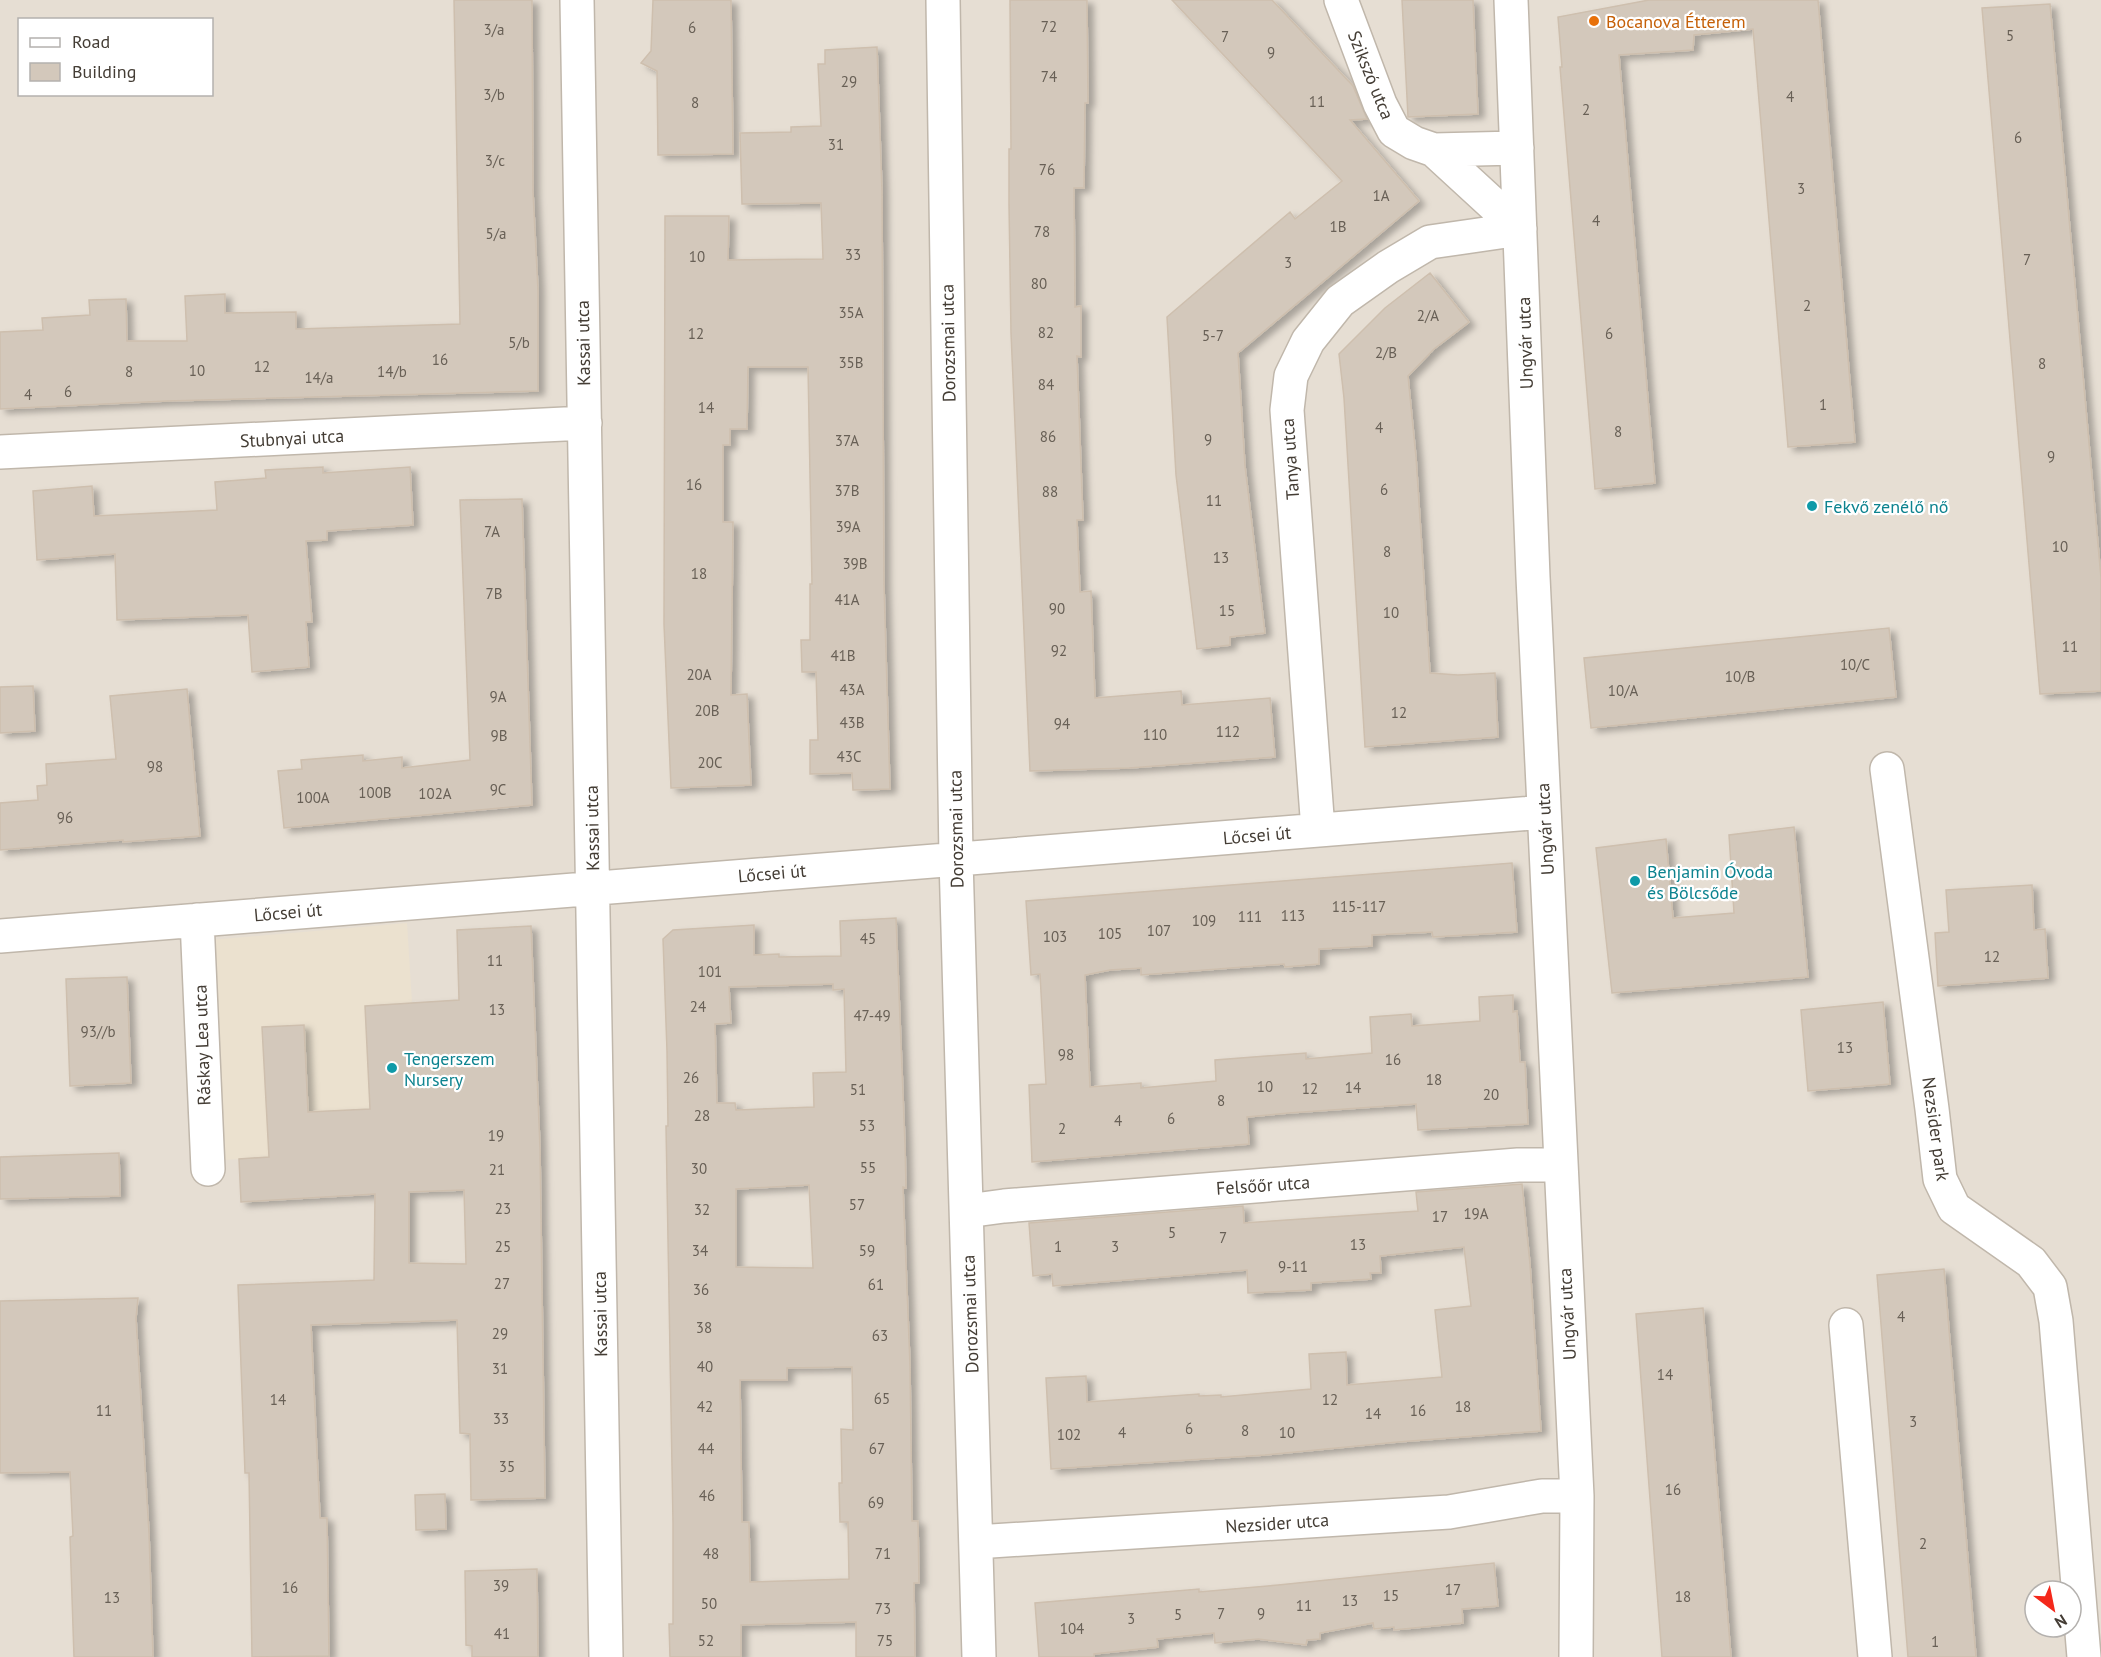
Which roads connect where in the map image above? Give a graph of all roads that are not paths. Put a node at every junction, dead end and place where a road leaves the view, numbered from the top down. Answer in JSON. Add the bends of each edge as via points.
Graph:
{"nodes":[{"id":1,"x":577,"y":0,"type":"edge"},
{"id":2,"x":943,"y":0,"type":"edge"},
{"id":3,"x":1341,"y":0,"type":"edge"},
{"id":4,"x":1510,"y":0,"type":"edge"},
{"id":5,"x":1517,"y":148,"type":"junction"},
{"id":6,"x":1434,"y":150,"type":"junction"},
{"id":7,"x":1520,"y":229,"type":"junction"},
{"id":8,"x":585,"y":423,"type":"junction"},
{"id":9,"x":0,"y":452,"type":"edge"},
{"id":10,"x":1887,"y":769,"type":"dead end"},
{"id":11,"x":1544,"y":812,"type":"junction"},
{"id":12,"x":1318,"y":830,"type":"junction"},
{"id":13,"x":956,"y":859,"type":"junction"},
{"id":14,"x":593,"y":888,"type":"junction"},
{"id":15,"x":197,"y":920,"type":"junction"},
{"id":16,"x":0,"y":936,"type":"edge"},
{"id":17,"x":1560,"y":1165,"type":"junction"},
{"id":18,"x":208,"y":1169,"type":"dead end"},
{"id":19,"x":967,"y":1211,"type":"junction"},
{"id":20,"x":1846,"y":1325,"type":"dead end"},
{"id":21,"x":1576,"y":1496,"type":"junction"},
{"id":22,"x":976,"y":1542,"type":"junction"},
{"id":23,"x":606,"y":1657,"type":"edge"},
{"id":24,"x":979,"y":1657,"type":"edge"},
{"id":25,"x":1576,"y":1657,"type":"edge"},
{"id":26,"x":1875,"y":1657,"type":"edge"},
{"id":27,"x":2084,"y":1657,"type":"edge"}],
"edges":[{"from":1,"to":8,"type":"street","name":"Kassai utca"},
{"from":2,"to":13,"type":"street","name":"Dorozsmai utca"},
{"from":3,"to":6,"type":"street","name":"Szikszó utca","via":[[1380,104],[1394,130],[1413,143]]},
{"from":4,"to":5,"type":"street","name":"Ungvár utca"},
{"from":5,"to":6,"type":"street","name":"Szikszó utca"},
{"from":5,"to":7,"type":"street","name":"Ungvár utca"},
{"from":6,"to":7,"type":"street"},
{"from":7,"to":11,"type":"street","name":"Ungvár utca"},
{"from":7,"to":12,"type":"street","name":"Tanya utca","via":[[1430,242],[1388,267],[1340,301],[1308,341],[1291,376],[1287,410]]},
{"from":8,"to":9,"type":"street","name":"Stubnyai utca"},
{"from":8,"to":14,"type":"street","name":"Kassai utca"},
{"from":10,"to":27,"type":"street","name":"Nezsider park","via":[[1940,1179],[1954,1208],[2031,1262],[2049,1287],[2056,1321]]},
{"from":11,"to":12,"type":"street","name":"Lőcsei út"},
{"from":11,"to":17,"type":"street","name":"Ungvár utca"},
{"from":12,"to":13,"type":"street","name":"Lőcsei út"},
{"from":13,"to":14,"type":"street","name":"Lőcsei út"},
{"from":13,"to":19,"type":"street","name":"Dorozsmai utca"},
{"from":14,"to":15,"type":"street","name":"Lőcsei út"},
{"from":14,"to":23,"type":"street","name":"Kassai utca"},
{"from":15,"to":16,"type":"street","name":"Lőcsei út"},
{"from":15,"to":18,"type":"street","name":"Ráskay Lea utca"},
{"from":17,"to":19,"type":"street","name":"Felsőőr utca","via":[[1507,1166]]},
{"from":17,"to":21,"type":"street","name":"Ungvár utca"},
{"from":19,"to":22,"type":"street","name":"Dorozsmai utca"},
{"from":20,"to":26,"type":"street"},
{"from":21,"to":22,"type":"street","name":"Nezsider utca","via":[[1542,1496],[1449,1512]]},
{"from":21,"to":25,"type":"street","name":"Ungvár utca"},
{"from":22,"to":24,"type":"street","name":"Dorozsmai utca"}]}
